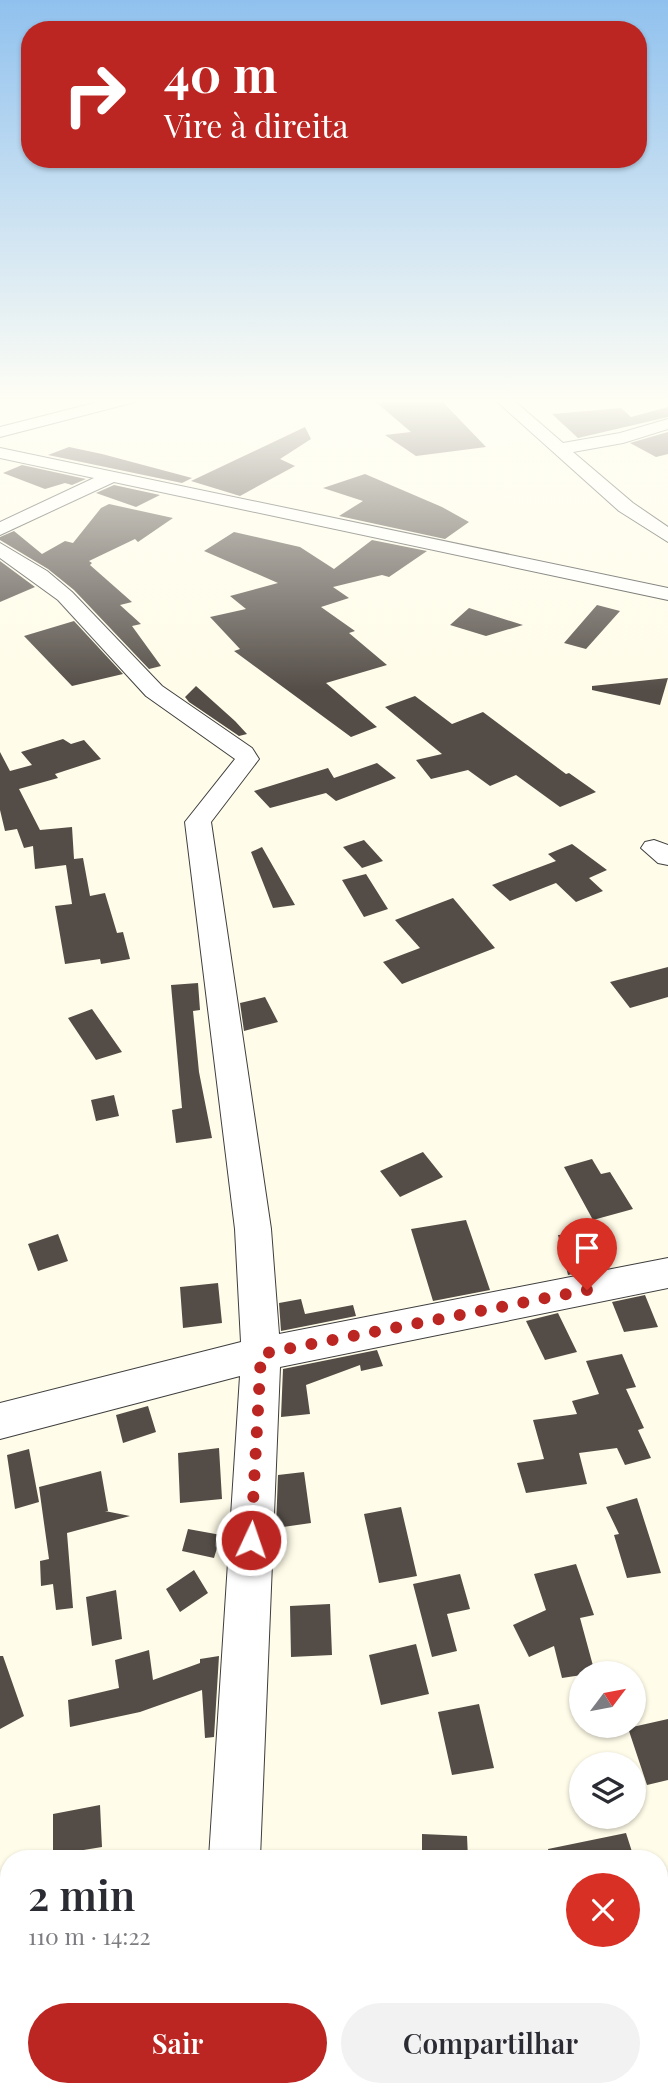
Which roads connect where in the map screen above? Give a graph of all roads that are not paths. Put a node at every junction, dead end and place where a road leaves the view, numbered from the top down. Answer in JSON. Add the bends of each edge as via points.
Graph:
{"nodes":[{"id":1,"x":71,"y":496,"type":"edge"},
{"id":2,"x":206,"y":496,"type":"edge"},
{"id":3,"x":613,"y":496,"type":"edge"},
{"id":4,"x":0,"y":529,"type":"edge"},
{"id":5,"x":668,"y":536,"type":"edge"},
{"id":6,"x":0,"y":549,"type":"edge"},
{"id":7,"x":668,"y":594,"type":"edge"},
{"id":8,"x":668,"y":1273,"type":"edge"},
{"id":9,"x":261,"y":1354,"type":"junction"},
{"id":10,"x":0,"y":1421,"type":"edge"},
{"id":11,"x":235,"y":1850,"type":"edge"}],
"edges":[{"from":1,"to":4,"type":"street"},
{"from":2,"to":7,"type":"street"},
{"from":3,"to":5,"type":"street"},
{"from":6,"to":9,"type":"street","via":[[65,596],[154,691],[247,759],[198,822],[253,1229]]},
{"from":8,"to":9,"type":"street"},
{"from":9,"to":10,"type":"street"},
{"from":9,"to":11,"type":"street"}]}
